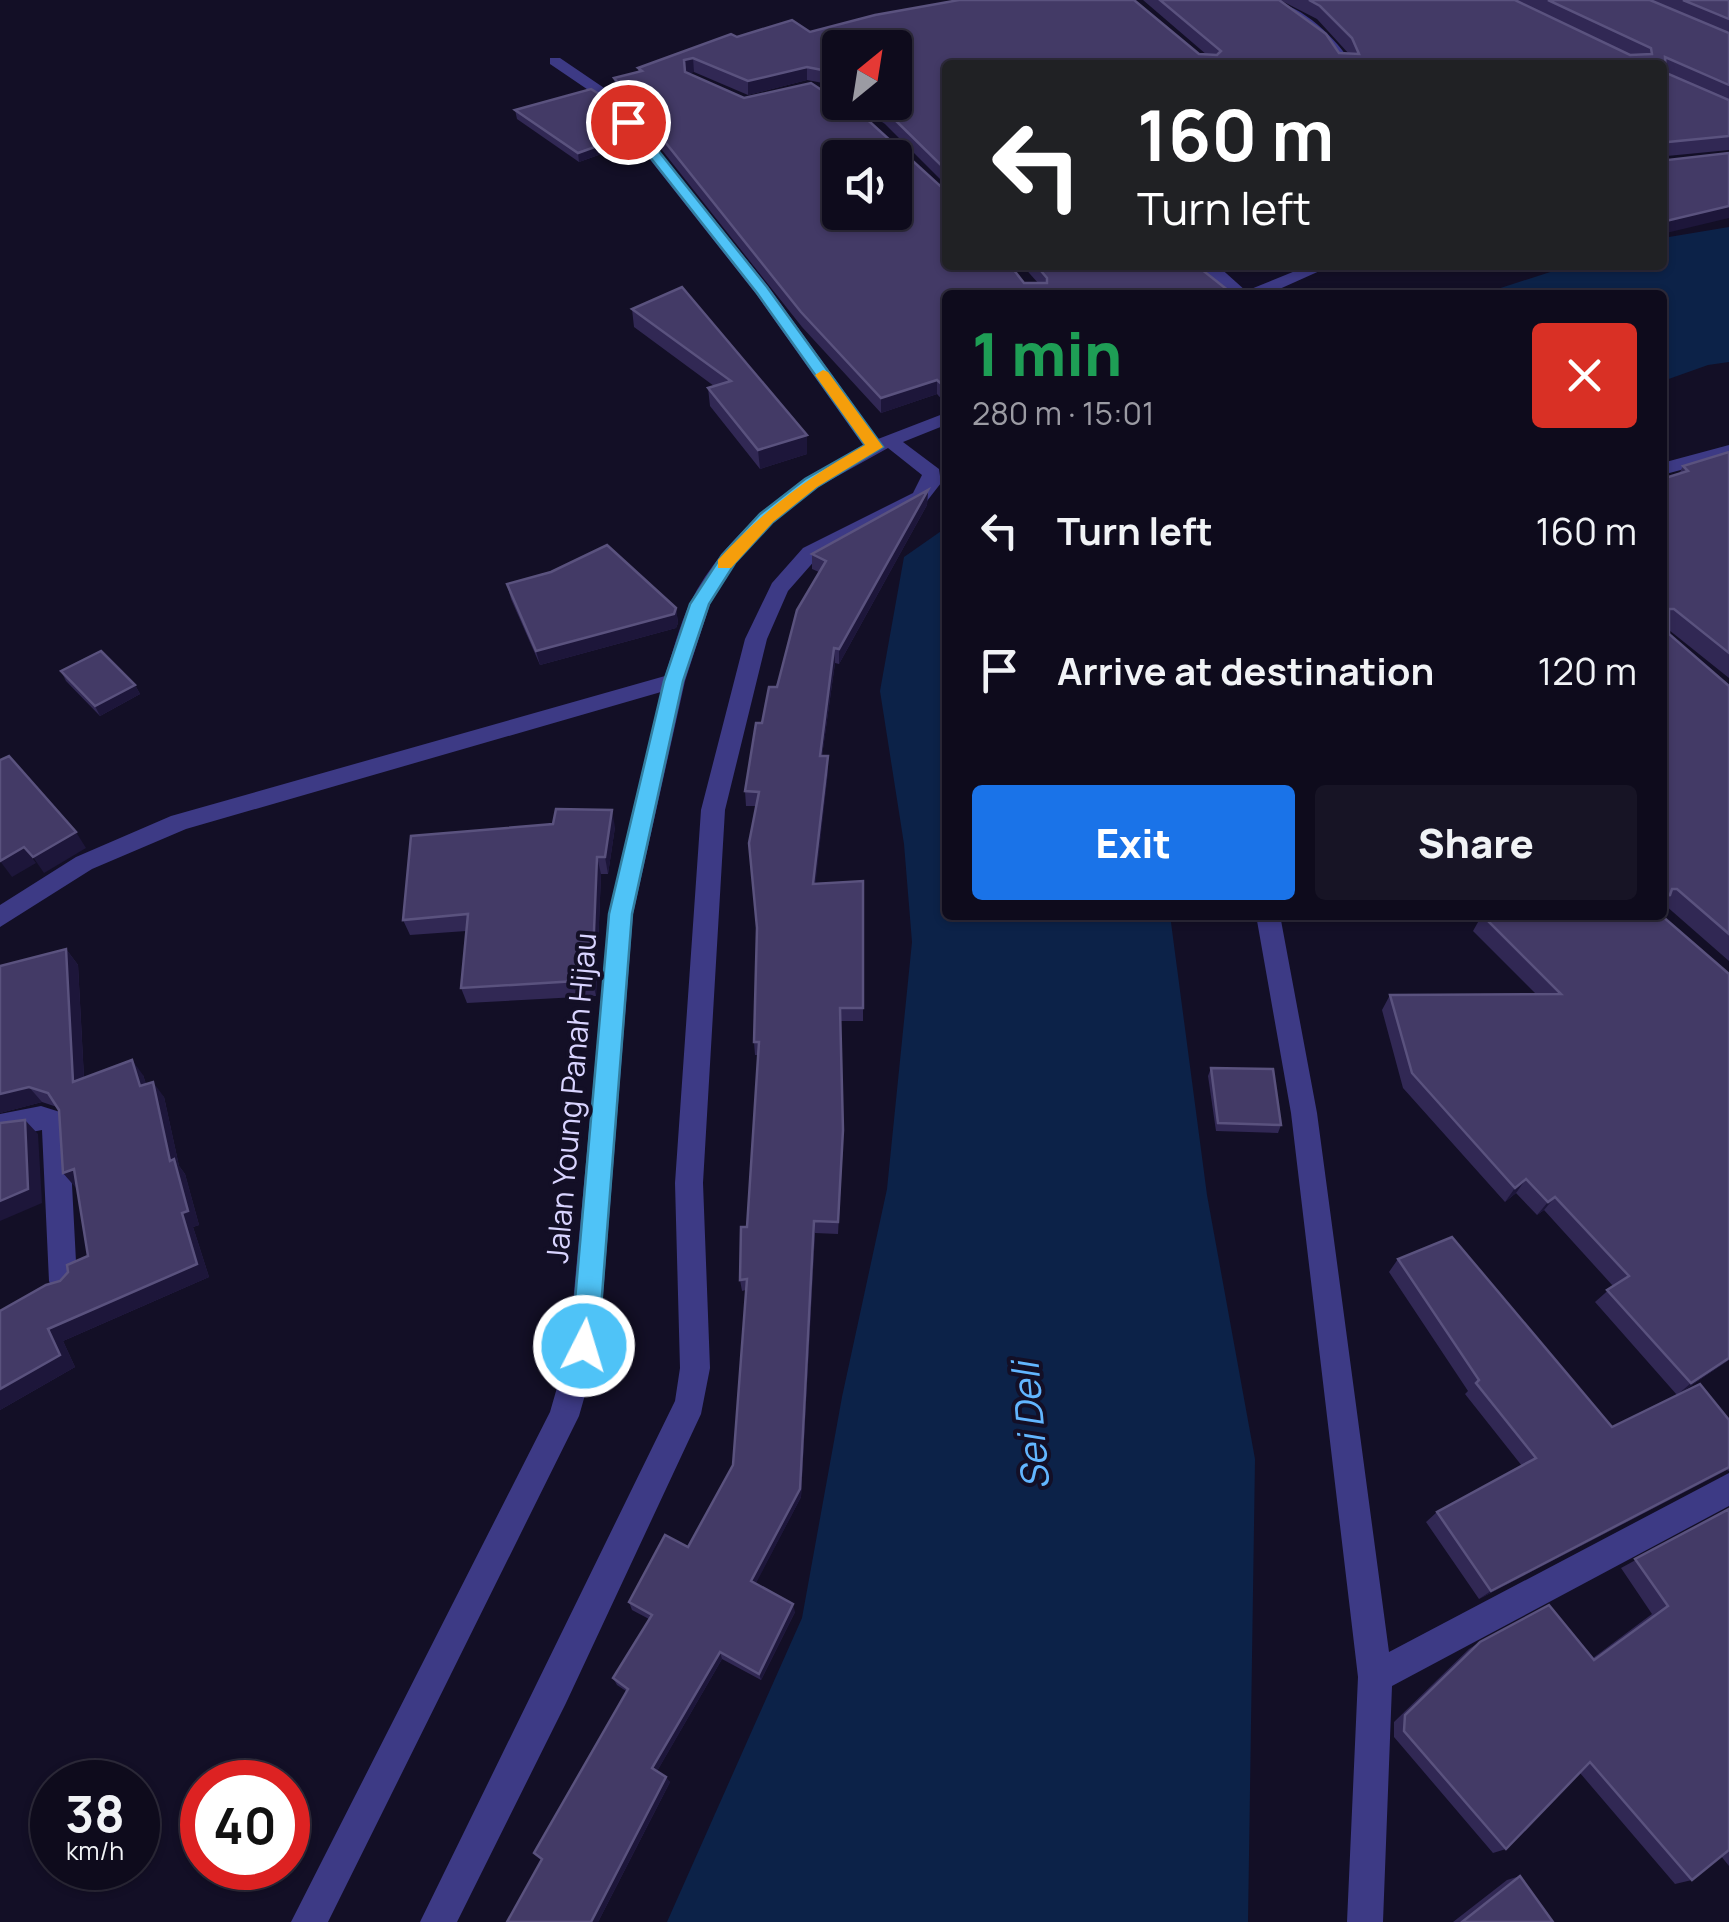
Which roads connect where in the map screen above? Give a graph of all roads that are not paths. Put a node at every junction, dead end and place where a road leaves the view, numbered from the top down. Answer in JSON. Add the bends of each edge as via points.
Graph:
{"nodes":[{"id":1,"x":1269,"y":0,"type":"edge"},
{"id":2,"x":1343,"y":60,"type":"edge"},
{"id":3,"x":554,"y":61,"type":"dead end"},
{"id":4,"x":1212,"y":270,"type":"edge"},
{"id":5,"x":1314,"y":270,"type":"edge"},
{"id":6,"x":1234,"y":290,"type":"edge"},
{"id":7,"x":1264,"y":290,"type":"edge"},
{"id":8,"x":942,"y":419,"type":"edge"},
{"id":9,"x":882,"y":444,"type":"junction"},
{"id":10,"x":1724,"y":457,"type":"edge"},
{"id":11,"x":1667,"y":468,"type":"edge"},
{"id":12,"x":674,"y":681,"type":"junction"},
{"id":13,"x":0,"y":917,"type":"edge"},
{"id":14,"x":1269,"y":920,"type":"edge"},
{"id":15,"x":0,"y":1126,"type":"edge"},
{"id":16,"x":63,"y":1281,"type":"edge"},
{"id":17,"x":1729,"y":1488,"type":"edge"},
{"id":18,"x":1376,"y":1677,"type":"junction"},
{"id":19,"x":310,"y":1922,"type":"edge"},
{"id":20,"x":438,"y":1922,"type":"edge"},
{"id":21,"x":1365,"y":1922,"type":"edge"}],
"edges":[{"from":1,"to":2,"type":"street","via":[[1331,42]]},
{"from":3,"to":9,"type":"street","via":[[608,97]]},
{"from":4,"to":6,"type":"street"},
{"from":5,"to":7,"type":"street"},
{"from":8,"to":9,"type":"street","name":"Jalan Young Panah Hijau"},
{"from":9,"to":12,"type":"street","name":"Jalan Young Panah Hijau","via":[[811,483],[728,559],[700,604]]},
{"from":9,"to":20,"type":"street","via":[[932,473],[931,483],[920,497],[810,554],[779,588],[756,640],[712,810],[689,1183],[695,1368],[690,1403]]},
{"from":10,"to":11,"type":"street"},
{"from":12,"to":13,"type":"street","via":[[179,822],[84,863]]},
{"from":12,"to":19,"type":"street","name":"Jalan Young Panah Hijau","via":[[620,914],[584,1346],[564,1416]]},
{"from":14,"to":18,"type":"street","via":[[1304,1114]]},
{"from":15,"to":16,"type":"street","via":[[41,1118],[54,1127]]},
{"from":17,"to":18,"type":"street"},
{"from":18,"to":21,"type":"street"}]}
